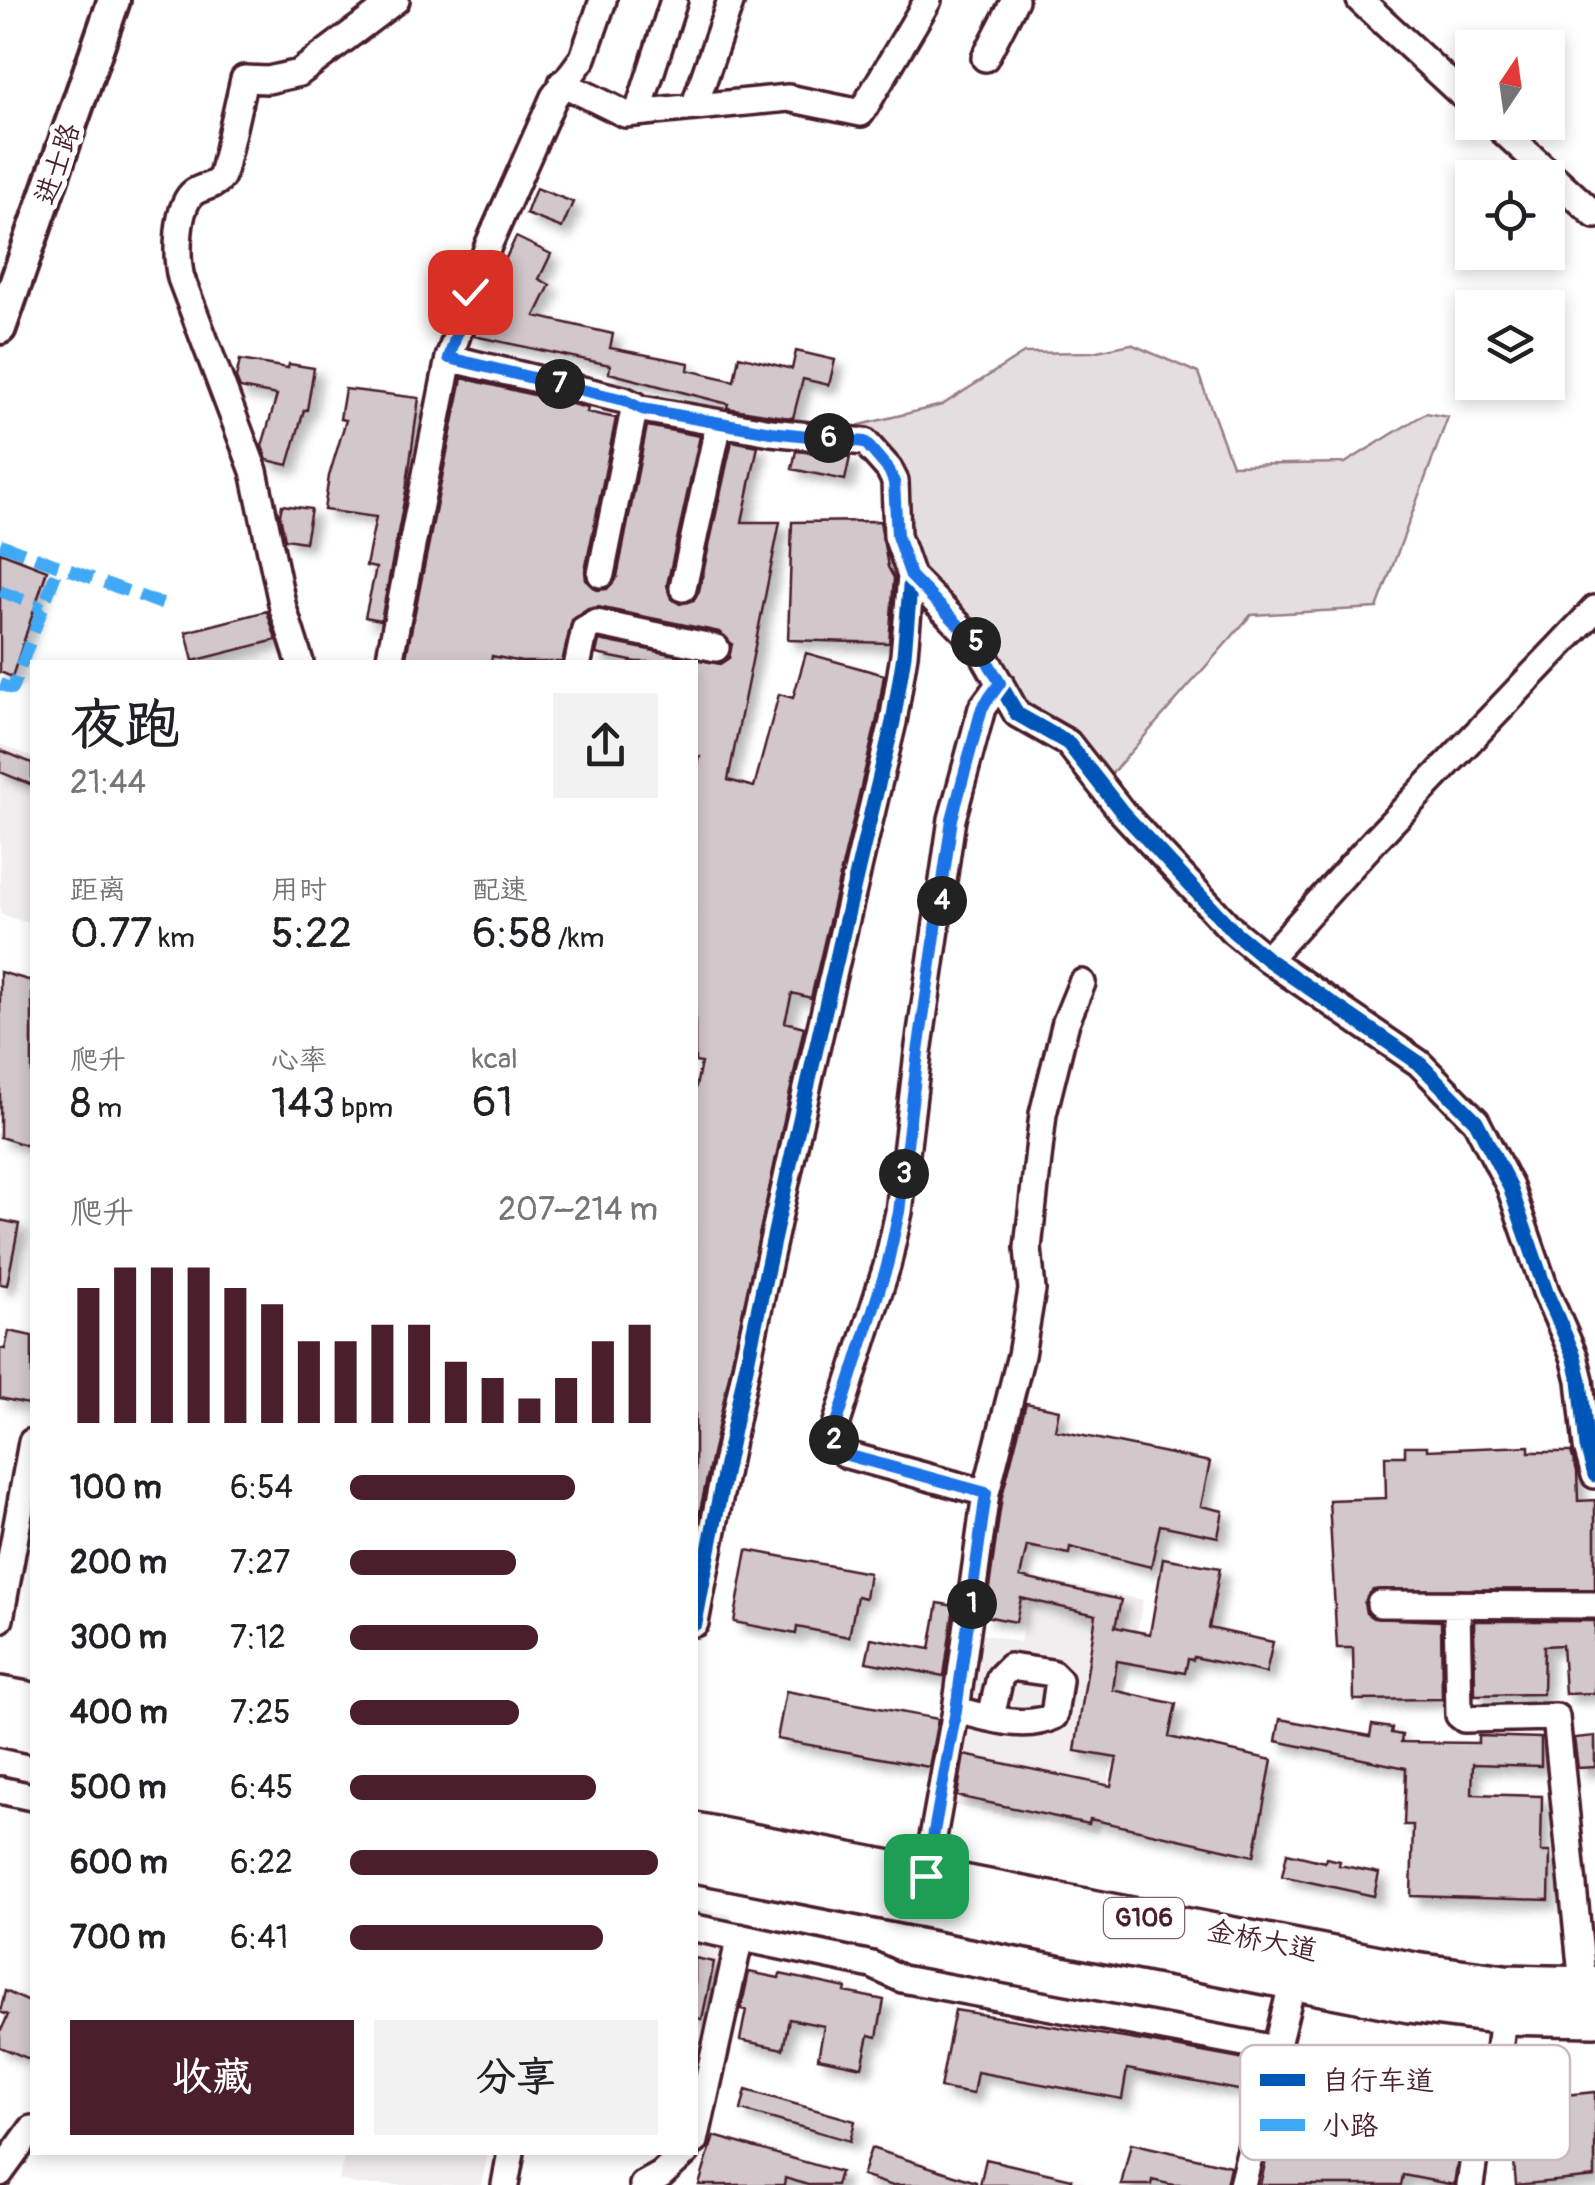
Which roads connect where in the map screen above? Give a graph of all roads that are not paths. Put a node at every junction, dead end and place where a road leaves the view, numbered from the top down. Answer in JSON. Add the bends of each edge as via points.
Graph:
{"nodes":[{"id":1,"x":96,"y":0,"type":"edge"},
{"id":2,"x":114,"y":0,"type":"edge"},
{"id":3,"x":396,"y":0,"type":"edge"},
{"id":4,"x":602,"y":0,"type":"edge"},
{"id":5,"x":674,"y":0,"type":"edge"},
{"id":6,"x":731,"y":0,"type":"edge"},
{"id":7,"x":928,"y":0,"type":"edge"},
{"id":8,"x":1016,"y":0,"type":"edge"},
{"id":9,"x":1360,"y":0,"type":"edge"},
{"id":10,"x":986,"y":58,"type":"dead end"},
{"id":11,"x":562,"y":84,"type":"junction"},
{"id":12,"x":1455,"y":88,"type":"edge"},
{"id":13,"x":694,"y":107,"type":"junction"},
{"id":14,"x":638,"y":112,"type":"junction"},
{"id":15,"x":1513,"y":140,"type":"edge"},
{"id":16,"x":1595,"y":215,"type":"edge"},
{"id":17,"x":0,"y":280,"type":"edge"},
{"id":18,"x":0,"y":328,"type":"edge"},
{"id":19,"x":449,"y":358,"type":"junction"},
{"id":20,"x":635,"y":406,"type":"junction"},
{"id":21,"x":719,"y":423,"type":"junction"},
{"id":22,"x":601,"y":574,"type":"dead end"},
{"id":23,"x":911,"y":576,"type":"junction"},
{"id":24,"x":683,"y":588,"type":"dead end"},
{"id":25,"x":1595,"y":609,"type":"edge"},
{"id":26,"x":716,"y":648,"type":"dead end"},
{"id":27,"x":299,"y":660,"type":"edge"},
{"id":28,"x":389,"y":660,"type":"edge"},
{"id":29,"x":578,"y":660,"type":"edge"},
{"id":30,"x":1000,"y":683,"type":"junction"},
{"id":31,"x":1267,"y":959,"type":"junction"},
{"id":32,"x":1082,"y":983,"type":"dead end"},
{"id":33,"x":30,"y":1448,"type":"edge"},
{"id":34,"x":1595,"y":1475,"type":"edge"},
{"id":35,"x":986,"y":1493,"type":"junction"},
{"id":36,"x":11,"y":1502,"type":"edge"},
{"id":37,"x":1380,"y":1604,"type":"dead end"},
{"id":38,"x":1457,"y":1604,"type":"junction"},
{"id":39,"x":1595,"y":1605,"type":"edge"},
{"id":40,"x":698,"y":1607,"type":"edge"},
{"id":41,"x":0,"y":1620,"type":"edge"},
{"id":42,"x":0,"y":1695,"type":"edge"},
{"id":43,"x":30,"y":1701,"type":"edge"},
{"id":44,"x":956,"y":1710,"type":"junction"},
{"id":45,"x":991,"y":1717,"type":"dead end"},
{"id":46,"x":0,"y":1728,"type":"edge"},
{"id":47,"x":30,"y":1735,"type":"edge"},
{"id":48,"x":0,"y":1790,"type":"edge"},
{"id":49,"x":30,"y":1797,"type":"edge"},
{"id":50,"x":698,"y":1831,"type":"edge"},
{"id":51,"x":698,"y":1865,"type":"edge"},
{"id":52,"x":926,"y":1876,"type":"junction"},
{"id":53,"x":698,"y":1929,"type":"edge"},
{"id":54,"x":740,"y":1938,"type":"junction"},
{"id":55,"x":1293,"y":1981,"type":"junction"},
{"id":56,"x":1591,"y":1996,"type":"edge"},
{"id":57,"x":1502,"y":2016,"type":"junction"},
{"id":58,"x":1255,"y":2045,"type":"edge"},
{"id":59,"x":1277,"y":2045,"type":"edge"},
{"id":60,"x":1499,"y":2045,"type":"edge"},
{"id":61,"x":698,"y":2127,"type":"edge"},
{"id":62,"x":30,"y":2132,"type":"edge"},
{"id":63,"x":510,"y":2155,"type":"edge"},
{"id":64,"x":683,"y":2155,"type":"edge"},
{"id":65,"x":1248,"y":2160,"type":"edge"},
{"id":66,"x":1474,"y":2160,"type":"edge"},
{"id":67,"x":0,"y":2173,"type":"edge"},
{"id":68,"x":504,"y":2185,"type":"edge"},
{"id":69,"x":643,"y":2185,"type":"edge"},
{"id":70,"x":1242,"y":2185,"type":"edge"},
{"id":71,"x":1470,"y":2185,"type":"edge"}],
"edges":[{"from":1,"to":17,"type":"main road","name":"进士路"},
{"from":2,"to":18,"type":"main road","name":"进士路"},
{"from":3,"to":27,"type":"street","via":[[299,73],[244,80],[222,176],[192,193],[183,208],[181,278],[254,472]]},
{"from":4,"to":11,"type":"street","via":[[583,58]]},
{"from":5,"to":14,"type":"street"},
{"from":6,"to":13,"type":"street"},
{"from":7,"to":13,"type":"street","via":[[861,113],[788,98]]},
{"from":8,"to":10,"type":"street"},
{"from":9,"to":12,"type":"street"},
{"from":11,"to":14,"type":"street","via":[[625,114]]},
{"from":11,"to":19,"type":"street","via":[[488,246]]},
{"from":13,"to":14,"type":"street"},
{"from":15,"to":16,"type":"street"},
{"from":19,"to":20,"type":"street"},
{"from":19,"to":28,"type":"street"},
{"from":20,"to":21,"type":"street"},
{"from":20,"to":22,"type":"street"},
{"from":21,"to":23,"type":"street","via":[[865,442],[894,482],[897,536]]},
{"from":21,"to":24,"type":"street"},
{"from":23,"to":30,"type":"street","via":[[978,645]]},
{"from":23,"to":40,"type":"street","via":[[893,722],[787,1173]]},
{"from":25,"to":31,"type":"street"},
{"from":26,"to":29,"type":"street","via":[[596,623],[585,629]]},
{"from":30,"to":31,"type":"street","via":[[1016,714],[1068,743],[1122,812]]},
{"from":30,"to":35,"type":"street","via":[[982,708],[952,819],[899,1212],[833,1435],[847,1455]]},
{"from":31,"to":34,"type":"street","via":[[1418,1062],[1476,1121],[1510,1187],[1574,1356]]},
{"from":32,"to":35,"type":"street","via":[[1043,1114],[1028,1248],[1032,1290]]},
{"from":33,"to":36,"type":"street"},
{"from":35,"to":44,"type":"street"},
{"from":36,"to":41,"type":"street"},
{"from":37,"to":38,"type":"street"},
{"from":38,"to":39,"type":"street"},
{"from":38,"to":56,"type":"street","via":[[1460,1715],[1556,1717]]},
{"from":42,"to":43,"type":"highway"},
{"from":44,"to":45,"type":"street"},
{"from":44,"to":52,"type":"street"},
{"from":46,"to":47,"type":"highway"},
{"from":48,"to":49,"type":"street"},
{"from":50,"to":52,"type":"highway","name":"金桥大道","number":"G106"},
{"from":51,"to":55,"type":"highway","name":"金桥大道","number":"G106"},
{"from":52,"to":56,"type":"highway","name":"金桥大道","number":"G106","via":[[1430,1974]]},
{"from":53,"to":54,"type":"street"},
{"from":54,"to":58,"type":"street","via":[[872,1965],[902,1979]]},
{"from":54,"to":61,"type":"street"},
{"from":55,"to":57,"type":"highway","name":"金桥大道","number":"G106"},
{"from":55,"to":59,"type":"street"},
{"from":56,"to":57,"type":"highway","name":"金桥大道","number":"G106"},
{"from":57,"to":60,"type":"street"},
{"from":62,"to":67,"type":"street"},
{"from":63,"to":68,"type":"street"},
{"from":64,"to":69,"type":"street"},
{"from":65,"to":70,"type":"street"},
{"from":66,"to":71,"type":"street"}]}
